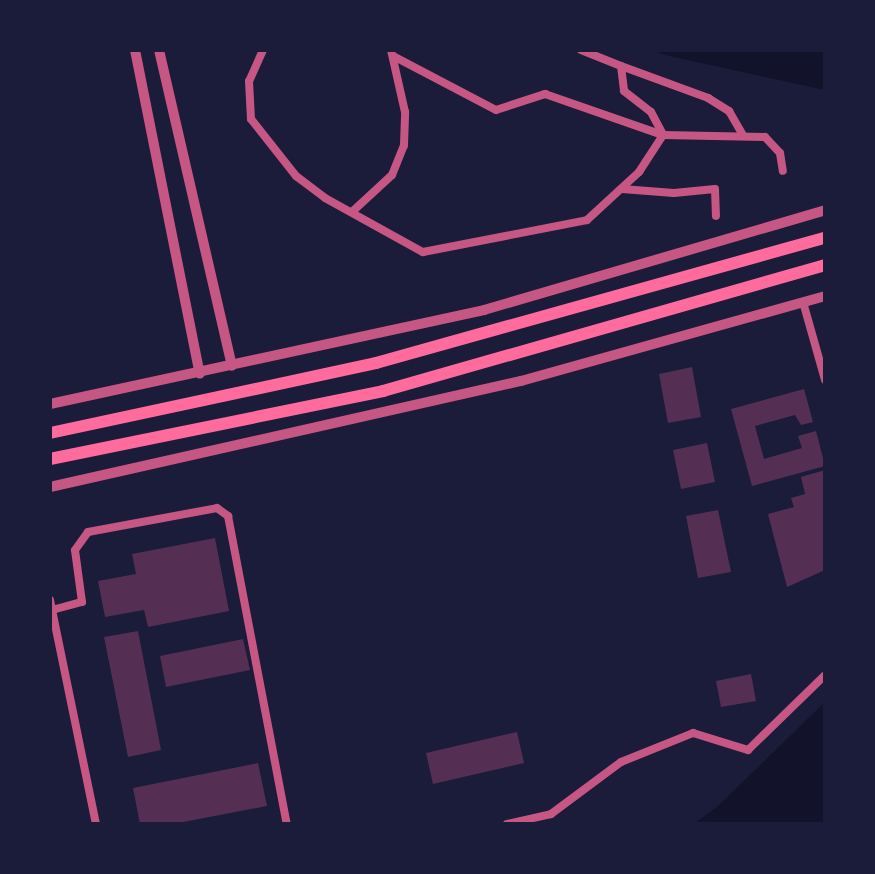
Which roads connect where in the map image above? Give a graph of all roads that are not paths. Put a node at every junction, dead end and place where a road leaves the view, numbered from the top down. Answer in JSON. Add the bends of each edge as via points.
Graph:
{"nodes":[{"id":1,"x":135,"y":50,"type":"edge"},
{"id":2,"x":159,"y":50,"type":"edge"},
{"id":3,"x":263,"y":50,"type":"edge"},
{"id":4,"x":581,"y":50,"type":"edge"},
{"id":5,"x":393,"y":54,"type":"edge"},
{"id":6,"x":621,"y":66,"type":"junction"},
{"id":7,"x":663,"y":135,"type":"junction"},
{"id":8,"x":743,"y":135,"type":"junction"},
{"id":9,"x":783,"y":171,"type":"dead end"},
{"id":10,"x":622,"y":189,"type":"junction"},
{"id":11,"x":825,"y":210,"type":"edge"},
{"id":12,"x":353,"y":211,"type":"junction"},
{"id":13,"x":716,"y":216,"type":"dead end"},
{"id":14,"x":825,"y":238,"type":"edge"},
{"id":15,"x":825,"y":265,"type":"edge"},
{"id":16,"x":825,"y":296,"type":"edge"},
{"id":17,"x":803,"y":302,"type":"junction"},
{"id":18,"x":232,"y":366,"type":"junction"},
{"id":19,"x":200,"y":374,"type":"junction"},
{"id":20,"x":825,"y":380,"type":"edge"},
{"id":21,"x":50,"y":404,"type":"edge"},
{"id":22,"x":50,"y":433,"type":"edge"},
{"id":23,"x":50,"y":459,"type":"edge"},
{"id":24,"x":50,"y":487,"type":"edge"},
{"id":25,"x":51,"y":605,"type":"edge"},
{"id":26,"x":825,"y":675,"type":"edge"},
{"id":27,"x":96,"y":824,"type":"edge"},
{"id":28,"x":287,"y":824,"type":"edge"},
{"id":29,"x":507,"y":824,"type":"edge"}],
"edges":[{"from":1,"to":19,"type":"street"},
{"from":2,"to":18,"type":"street"},
{"from":3,"to":12,"type":"street","via":[[249,81],[251,119],[296,176]]},
{"from":4,"to":6,"type":"street"},
{"from":5,"to":7,"type":"street","via":[[496,110],[545,94]]},
{"from":5,"to":12,"type":"street","via":[[405,112],[404,145],[392,175]]},
{"from":6,"to":7,"type":"street","via":[[624,91],[651,112]]},
{"from":6,"to":8,"type":"street","via":[[708,98],[729,111]]},
{"from":7,"to":8,"type":"street"},
{"from":7,"to":10,"type":"street"},
{"from":8,"to":9,"type":"street","via":[[765,137],[780,153]]},
{"from":10,"to":12,"type":"street","via":[[587,220],[448,251],[423,252]]},
{"from":10,"to":13,"type":"street","via":[[715,189]]},
{"from":11,"to":18,"type":"street","via":[[484,310]]},
{"from":14,"to":22,"type":"main road","via":[[376,363]]},
{"from":15,"to":23,"type":"main road","via":[[383,391]]},
{"from":16,"to":17,"type":"street"},
{"from":17,"to":20,"type":"street"},
{"from":17,"to":24,"type":"street","via":[[521,381]]},
{"from":18,"to":19,"type":"street"},
{"from":19,"to":21,"type":"street"},
{"from":25,"to":27,"type":"street"},
{"from":25,"to":28,"type":"street","via":[[82,602],[75,550],[88,532],[217,508],[228,516]]},
{"from":26,"to":29,"type":"street","via":[[748,750],[693,733],[621,762],[551,814]]}]}
